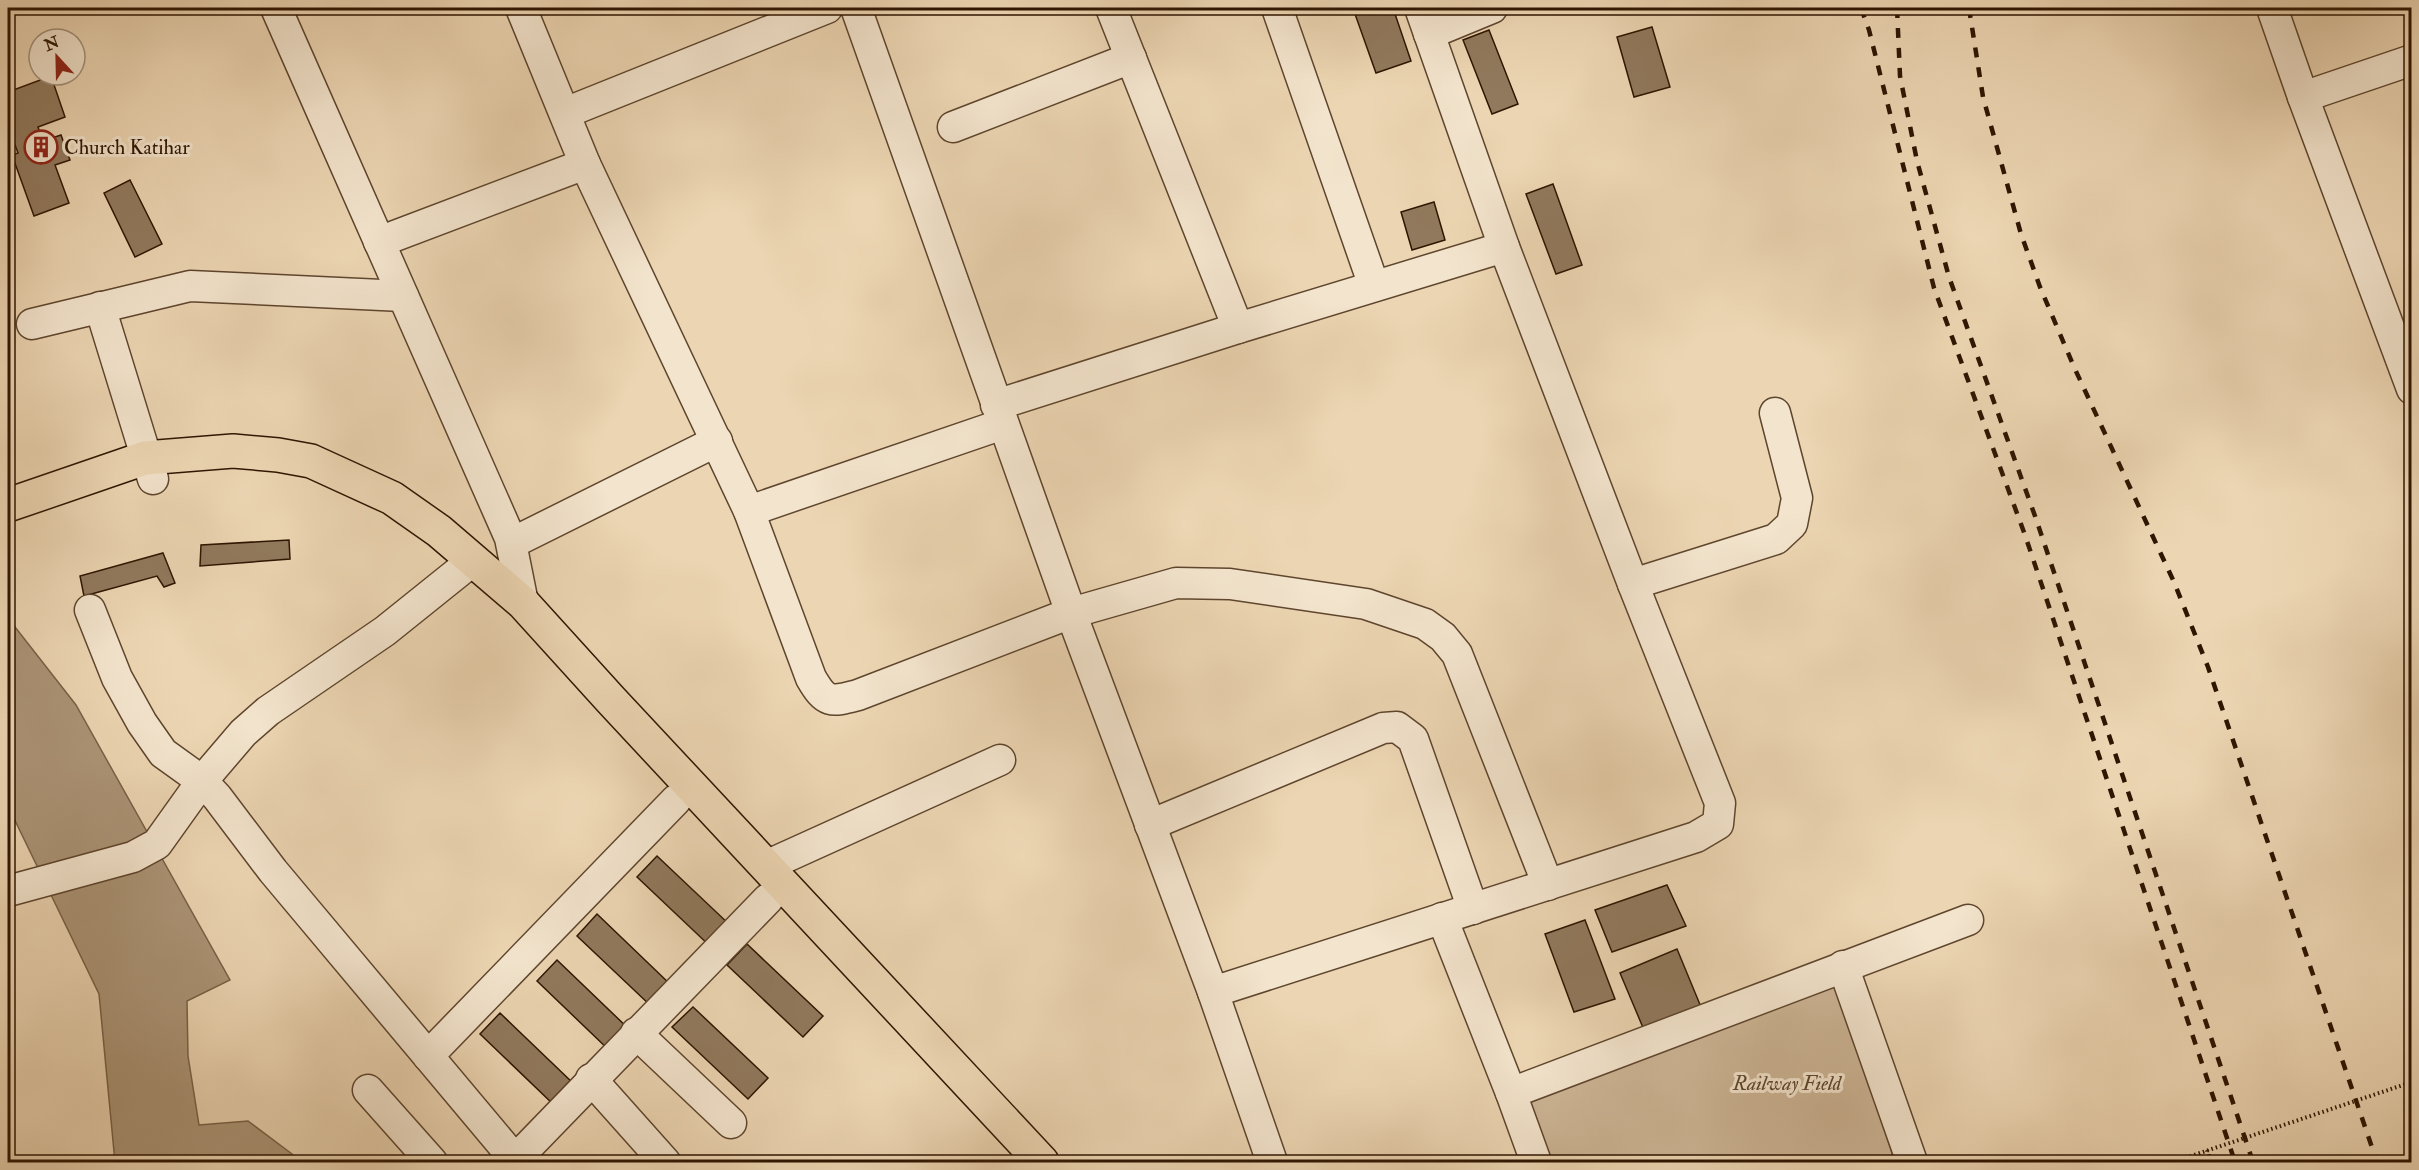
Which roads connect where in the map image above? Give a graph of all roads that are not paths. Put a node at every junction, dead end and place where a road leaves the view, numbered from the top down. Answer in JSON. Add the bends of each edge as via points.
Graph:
{"nodes":[{"id":1,"x":276,"y":8,"type":"edge"},
{"id":2,"x":521,"y":8,"type":"edge"},
{"id":3,"x":827,"y":8,"type":"edge"},
{"id":4,"x":856,"y":8,"type":"edge"},
{"id":5,"x":1111,"y":8,"type":"edge"},
{"id":6,"x":1277,"y":8,"type":"edge"},
{"id":7,"x":1492,"y":8,"type":"edge"},
{"id":8,"x":2272,"y":8,"type":"edge"},
{"id":9,"x":1424,"y":21,"type":"edge"},
{"id":10,"x":1131,"y":58,"type":"junction"},
{"id":11,"x":2412,"y":60,"type":"edge"},
{"id":12,"x":2303,"y":97,"type":"junction"},
{"id":13,"x":565,"y":113,"type":"junction"},
{"id":14,"x":953,"y":128,"type":"dead end"},
{"id":15,"x":585,"y":164,"type":"junction"},
{"id":16,"x":379,"y":242,"type":"junction"},
{"id":17,"x":1503,"y":247,"type":"junction"},
{"id":18,"x":1374,"y":286,"type":"junction"},
{"id":19,"x":403,"y":296,"type":"junction"},
{"id":20,"x":100,"y":307,"type":"junction"},
{"id":21,"x":32,"y":324,"type":"dead end"},
{"id":22,"x":1238,"y":328,"type":"junction"},
{"id":23,"x":2412,"y":389,"type":"edge"},
{"id":24,"x":1775,"y":414,"type":"dead end"},
{"id":25,"x":1000,"y":415,"type":"junction"},
{"id":26,"x":717,"y":441,"type":"junction"},
{"id":27,"x":149,"y":469,"type":"junction"},
{"id":28,"x":8,"y":505,"type":"edge"},
{"id":29,"x":749,"y":511,"type":"junction"},
{"id":30,"x":8,"y":520,"type":"edge"},
{"id":31,"x":512,"y":543,"type":"junction"},
{"id":32,"x":460,"y":570,"type":"junction"},
{"id":33,"x":1633,"y":584,"type":"junction"},
{"id":34,"x":523,"y":603,"type":"junction"},
{"id":35,"x":90,"y":610,"type":"dead end"},
{"id":36,"x":1071,"y":613,"type":"junction"},
{"id":37,"x":1000,"y":760,"type":"dead end"},
{"id":38,"x":202,"y":781,"type":"junction"},
{"id":39,"x":676,"y":800,"type":"junction"},
{"id":40,"x":1150,"y":825,"type":"junction"},
{"id":41,"x":766,"y":866,"type":"junction"},
{"id":42,"x":1548,"y":885,"type":"junction"},
{"id":43,"x":8,"y":891,"type":"edge"},
{"id":44,"x":768,"y":899,"type":"junction"},
{"id":45,"x":1473,"y":909,"type":"junction"},
{"id":46,"x":1442,"y":918,"type":"junction"},
{"id":47,"x":1968,"y":921,"type":"dead end"},
{"id":48,"x":1843,"y":966,"type":"junction"},
{"id":49,"x":1213,"y":992,"type":"junction"},
{"id":50,"x":636,"y":1033,"type":"junction"},
{"id":51,"x":428,"y":1056,"type":"junction"},
{"id":52,"x":591,"y":1080,"type":"junction"},
{"id":53,"x":368,"y":1090,"type":"dead end"},
{"id":54,"x":1511,"y":1093,"type":"junction"},
{"id":55,"x":731,"y":1123,"type":"dead end"},
{"id":56,"x":516,"y":1161,"type":"edge"},
{"id":57,"x":432,"y":1162,"type":"edge"},
{"id":58,"x":665,"y":1162,"type":"edge"},
{"id":59,"x":1015,"y":1162,"type":"edge"},
{"id":60,"x":1042,"y":1162,"type":"edge"},
{"id":61,"x":1272,"y":1162,"type":"edge"},
{"id":62,"x":1536,"y":1162,"type":"edge"},
{"id":63,"x":1912,"y":1162,"type":"edge"}],
"edges":[{"from":1,"to":16,"type":"street"},
{"from":2,"to":13,"type":"street"},
{"from":3,"to":13,"type":"street"},
{"from":4,"to":25,"type":"street"},
{"from":5,"to":10,"type":"street"},
{"from":6,"to":18,"type":"street"},
{"from":7,"to":9,"type":"street"},
{"from":8,"to":12,"type":"street"},
{"from":9,"to":17,"type":"street"},
{"from":10,"to":14,"type":"street"},
{"from":10,"to":22,"type":"street"},
{"from":11,"to":12,"type":"street"},
{"from":12,"to":23,"type":"street"},
{"from":13,"to":15,"type":"street"},
{"from":15,"to":16,"type":"street"},
{"from":15,"to":26,"type":"street"},
{"from":16,"to":19,"type":"street"},
{"from":17,"to":18,"type":"street"},
{"from":17,"to":33,"type":"street"},
{"from":18,"to":22,"type":"street"},
{"from":19,"to":20,"type":"street","via":[[190,286]]},
{"from":19,"to":31,"type":"street"},
{"from":20,"to":21,"type":"street"},
{"from":20,"to":27,"type":"street"},
{"from":22,"to":25,"type":"street"},
{"from":24,"to":33,"type":"street","via":[[1797,498],[1792,524],[1776,539]]},
{"from":25,"to":29,"type":"street"},
{"from":25,"to":36,"type":"street"},
{"from":26,"to":29,"type":"street"},
{"from":26,"to":31,"type":"street"},
{"from":27,"to":28,"type":"highway"},
{"from":27,"to":30,"type":"highway"},
{"from":27,"to":32,"type":"highway","via":[[262,472],[304,481],[354,500]]},
{"from":27,"to":34,"type":"highway","via":[[233,451],[311,462],[392,498],[439,531]]},
{"from":29,"to":36,"type":"street","via":[[811,678],[826,699],[837,701],[858,695]]},
{"from":31,"to":34,"type":"street"},
{"from":32,"to":38,"type":"street","via":[[385,631],[268,711]]},
{"from":32,"to":39,"type":"highway","via":[[493,597]]},
{"from":33,"to":42,"type":"street","via":[[1720,803],[1718,824],[1696,837]]},
{"from":34,"to":41,"type":"highway"},
{"from":35,"to":38,"type":"street","via":[[117,678],[142,723],[164,753]]},
{"from":36,"to":40,"type":"street"},
{"from":36,"to":42,"type":"street","via":[[1176,583],[1206,583],[1366,604],[1425,624],[1457,654]]},
{"from":37,"to":41,"type":"street"},
{"from":38,"to":43,"type":"street","via":[[145,850]]},
{"from":38,"to":51,"type":"street"},
{"from":39,"to":44,"type":"highway"},
{"from":39,"to":51,"type":"street"},
{"from":40,"to":45,"type":"street","via":[[1383,728],[1397,727],[1413,739]]},
{"from":40,"to":49,"type":"street"},
{"from":41,"to":60,"type":"highway"},
{"from":42,"to":45,"type":"street"},
{"from":44,"to":50,"type":"street"},
{"from":44,"to":59,"type":"highway"},
{"from":45,"to":46,"type":"street"},
{"from":46,"to":49,"type":"street"},
{"from":46,"to":54,"type":"street"},
{"from":47,"to":48,"type":"street"},
{"from":48,"to":54,"type":"street"},
{"from":48,"to":63,"type":"street"},
{"from":49,"to":61,"type":"street"},
{"from":50,"to":52,"type":"street"},
{"from":50,"to":55,"type":"street"},
{"from":51,"to":56,"type":"street"},
{"from":52,"to":56,"type":"street"},
{"from":52,"to":58,"type":"street"},
{"from":53,"to":57,"type":"street"},
{"from":54,"to":62,"type":"street"}]}
